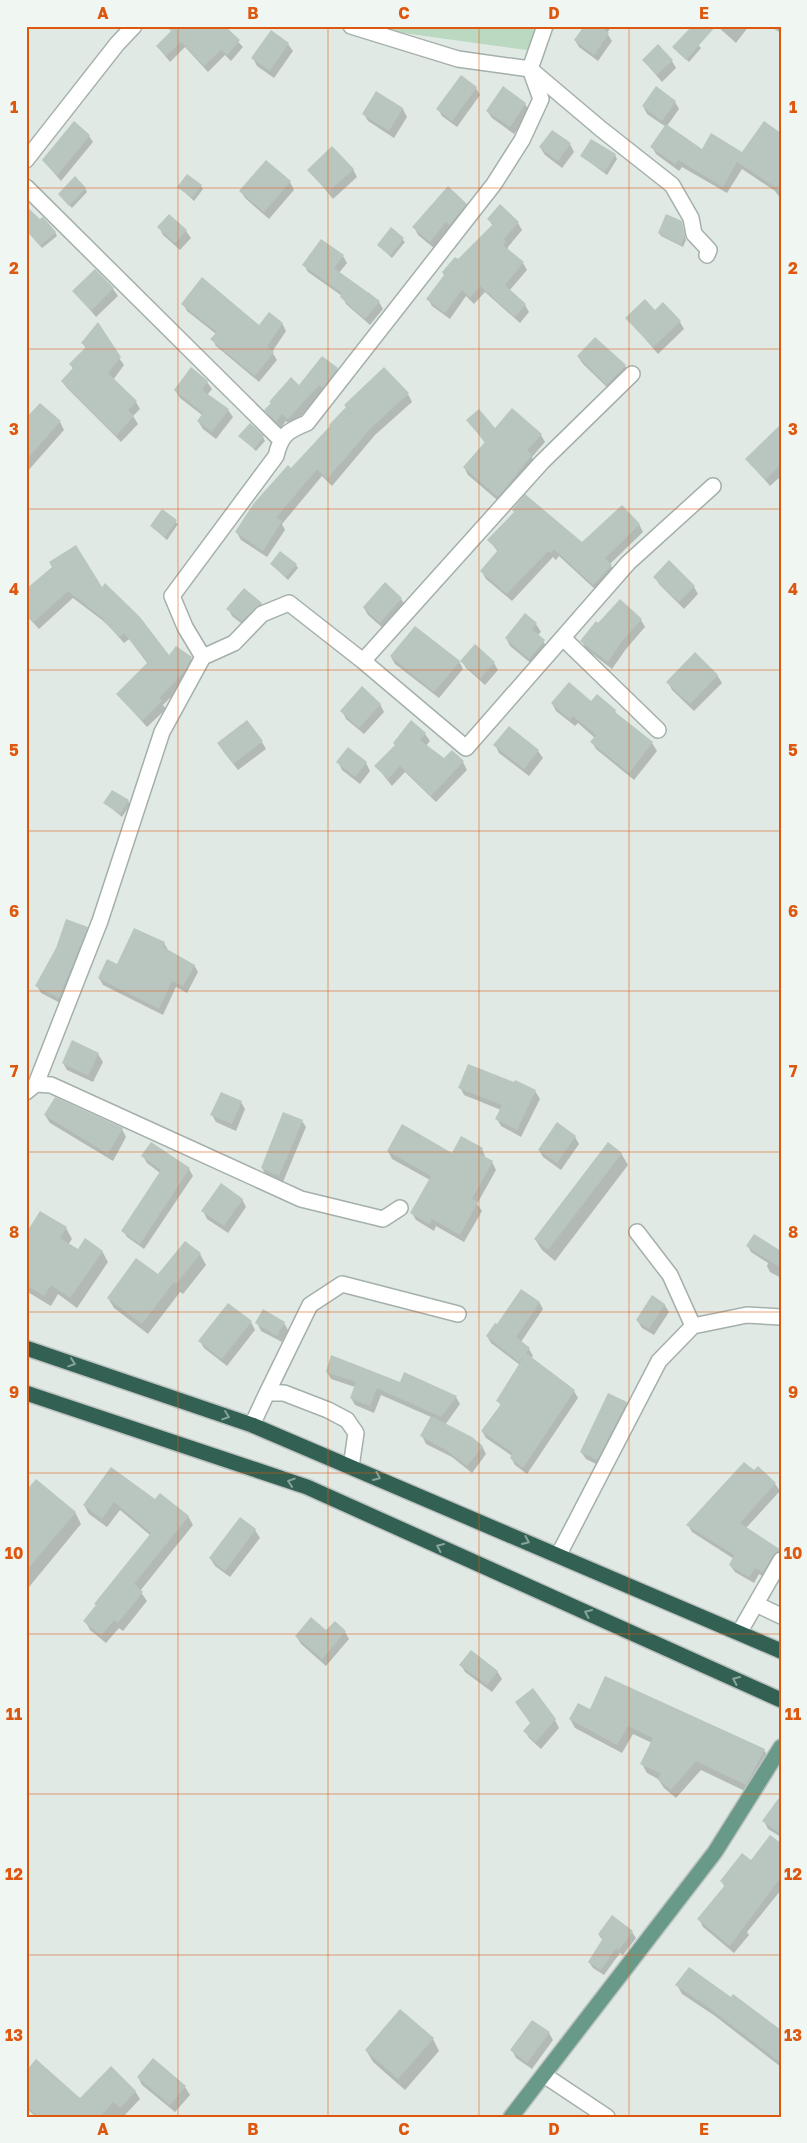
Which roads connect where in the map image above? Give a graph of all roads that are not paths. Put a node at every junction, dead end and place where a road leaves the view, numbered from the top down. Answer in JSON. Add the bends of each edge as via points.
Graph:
{"nodes":[{"id":1,"x":134,"y":26,"type":"edge"},
{"id":2,"x":351,"y":26,"type":"edge"},
{"id":3,"x":544,"y":26,"type":"edge"},
{"id":4,"x":530,"y":68,"type":"junction"},
{"id":5,"x":26,"y":160,"type":"edge"},
{"id":6,"x":26,"y":187,"type":"edge"},
{"id":7,"x":707,"y":255,"type":"dead end"},
{"id":8,"x":632,"y":374,"type":"dead end"},
{"id":9,"x":280,"y":439,"type":"junction"},
{"id":10,"x":713,"y":486,"type":"dead end"},
{"id":11,"x":563,"y":638,"type":"junction"},
{"id":12,"x":203,"y":657,"type":"junction"},
{"id":13,"x":363,"y":661,"type":"junction"},
{"id":14,"x":658,"y":730,"type":"dead end"},
{"id":15,"x":31,"y":1088,"type":"edge"},
{"id":16,"x":400,"y":1208,"type":"dead end"},
{"id":17,"x":637,"y":1232,"type":"dead end"},
{"id":18,"x":458,"y":1314,"type":"dead end"},
{"id":19,"x":781,"y":1317,"type":"edge"},
{"id":20,"x":693,"y":1326,"type":"junction"},
{"id":21,"x":26,"y":1348,"type":"edge"},
{"id":22,"x":26,"y":1393,"type":"edge"},
{"id":23,"x":267,"y":1394,"type":"junction"},
{"id":24,"x":252,"y":1425,"type":"junction"},
{"id":25,"x":352,"y":1467,"type":"junction"},
{"id":26,"x":559,"y":1554,"type":"junction"},
{"id":27,"x":781,"y":1560,"type":"edge"},
{"id":28,"x":756,"y":1604,"type":"junction"},
{"id":29,"x":781,"y":1616,"type":"edge"},
{"id":30,"x":739,"y":1633,"type":"junction"},
{"id":31,"x":781,"y":1651,"type":"edge"},
{"id":32,"x":781,"y":1700,"type":"edge"},
{"id":33,"x":781,"y":1747,"type":"edge"},
{"id":34,"x":544,"y":2075,"type":"junction"},
{"id":35,"x":511,"y":2117,"type":"edge"},
{"id":36,"x":607,"y":2117,"type":"edge"}],
"edges":[{"from":1,"to":5,"type":"street"},
{"from":2,"to":4,"type":"street","via":[[458,60]]},
{"from":3,"to":4,"type":"street"},
{"from":4,"to":7,"type":"street","via":[[672,185],[691,218],[694,234],[709,250]]},
{"from":4,"to":9,"type":"street","via":[[541,99],[522,140],[494,184],[307,423]]},
{"from":6,"to":9,"type":"street"},
{"from":8,"to":13,"type":"street","via":[[542,462]]},
{"from":9,"to":12,"type":"street","via":[[276,456],[172,596],[184,627]]},
{"from":10,"to":11,"type":"street","via":[[628,563]]},
{"from":11,"to":13,"type":"street","via":[[466,748]]},
{"from":11,"to":14,"type":"street"},
{"from":12,"to":13,"type":"street","via":[[234,643],[262,614],[289,603]]},
{"from":12,"to":15,"type":"street","via":[[162,732],[100,922]]},
{"from":15,"to":16,"type":"street","via":[[51,1085],[301,1199],[383,1219]]},
{"from":17,"to":20,"type":"street","via":[[670,1275]]},
{"from":18,"to":23,"type":"street","via":[[342,1284],[310,1305]]},
{"from":19,"to":20,"type":"street","via":[[747,1315]]},
{"from":20,"to":26,"type":"street","via":[[659,1361]]},
{"from":21,"to":24,"type":"highway","one_way":true},
{"from":32,"to":22,"type":"highway","one_way":true,"via":[[307,1487]]},
{"from":23,"to":24,"type":"street"},
{"from":23,"to":25,"type":"street","via":[[284,1393],[347,1420],[356,1433]]},
{"from":24,"to":25,"type":"highway"},
{"from":25,"to":26,"type":"highway","one_way":true},
{"from":26,"to":30,"type":"highway"},
{"from":27,"to":28,"type":"street"},
{"from":28,"to":29,"type":"street"},
{"from":28,"to":30,"type":"street"},
{"from":30,"to":31,"type":"highway"},
{"from":33,"to":34,"type":"main road","via":[[715,1852]]},
{"from":34,"to":35,"type":"main road"},
{"from":34,"to":36,"type":"street"}]}
